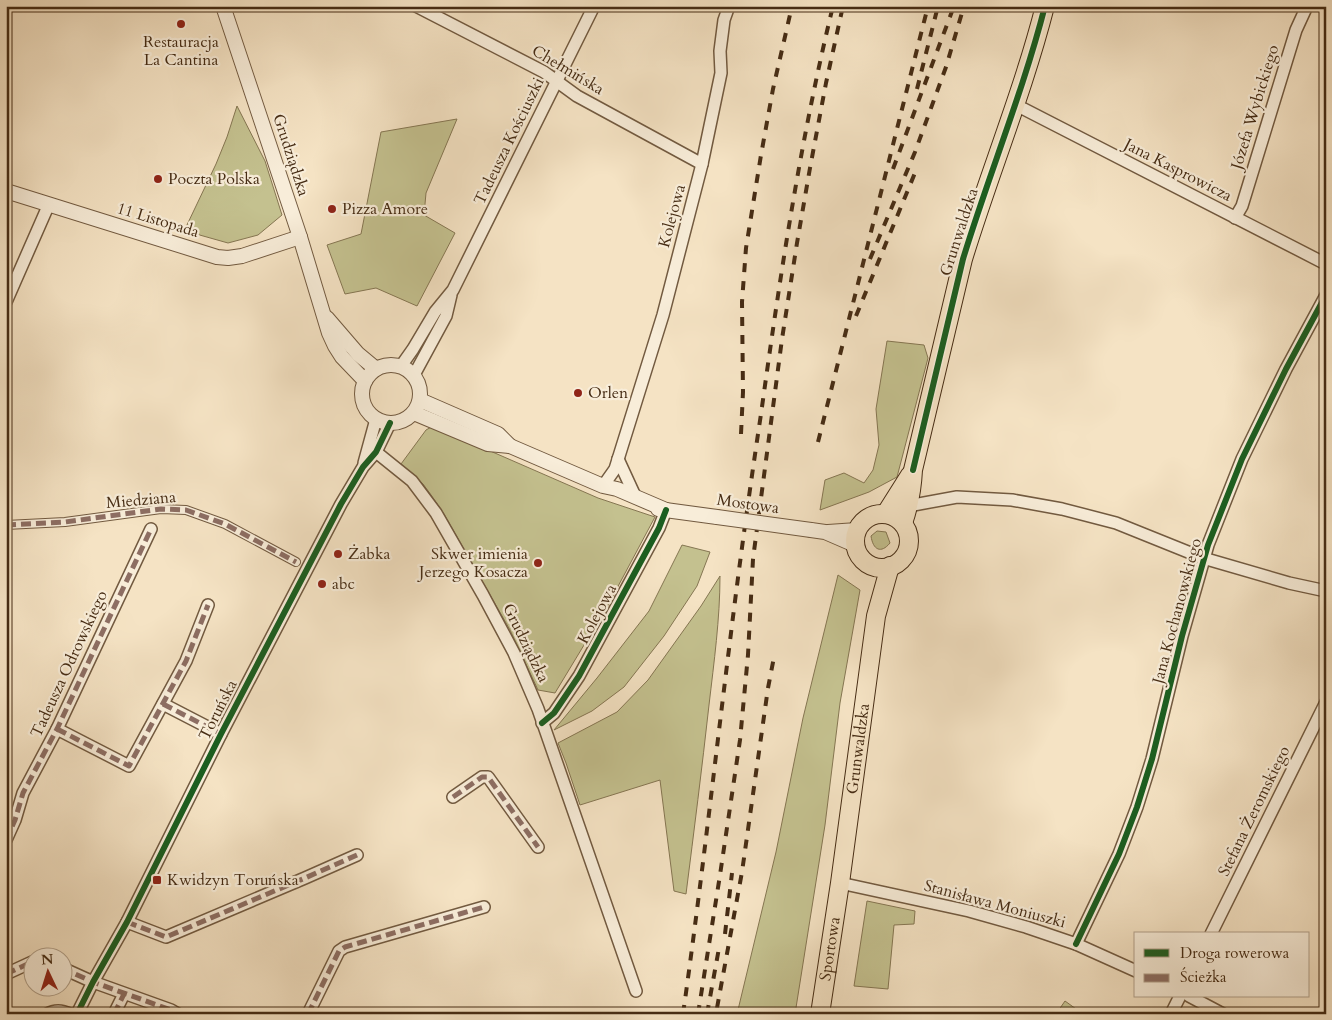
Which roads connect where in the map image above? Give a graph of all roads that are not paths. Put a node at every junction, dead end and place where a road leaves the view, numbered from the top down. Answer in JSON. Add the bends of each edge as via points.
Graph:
{"nodes":[{"id":1,"x":223,"y":6,"type":"edge"},
{"id":2,"x":416,"y":6,"type":"edge"},
{"id":3,"x":594,"y":6,"type":"edge"},
{"id":4,"x":728,"y":6,"type":"edge"},
{"id":5,"x":1045,"y":6,"type":"edge"},
{"id":6,"x":1307,"y":6,"type":"edge"},
{"id":7,"x":556,"y":82,"type":"junction"},
{"id":8,"x":1016,"y":105,"type":"junction"},
{"id":9,"x":702,"y":164,"type":"junction"},
{"id":10,"x":6,"y":191,"type":"edge"},
{"id":11,"x":49,"y":204,"type":"junction"},
{"id":12,"x":1235,"y":218,"type":"junction"},
{"id":13,"x":300,"y":237,"type":"junction"},
{"id":14,"x":1326,"y":264,"type":"edge"},
{"id":15,"x":453,"y":290,"type":"junction"},
{"id":16,"x":1326,"y":295,"type":"edge"},
{"id":17,"x":6,"y":302,"type":"edge"},
{"id":18,"x":325,"y":316,"type":"junction"},
{"id":19,"x":401,"y":366,"type":"junction"},
{"id":20,"x":376,"y":369,"type":"junction"},
{"id":21,"x":414,"y":375,"type":"junction"},
{"id":22,"x":365,"y":381,"type":"junction"},
{"id":23,"x":417,"y":406,"type":"junction"},
{"id":24,"x":376,"y":419,"type":"junction"},
{"id":25,"x":390,"y":423,"type":"junction"},
{"id":26,"x":376,"y":452,"type":"junction"},
{"id":27,"x":618,"y":459,"type":"junction"},
{"id":28,"x":363,"y":467,"type":"junction"},
{"id":29,"x":913,"y":470,"type":"junction"},
{"id":30,"x":603,"y":486,"type":"junction"},
{"id":31,"x":635,"y":496,"type":"junction"},
{"id":32,"x":908,"y":506,"type":"junction"},
{"id":33,"x":666,"y":510,"type":"junction"},
{"id":34,"x":886,"y":514,"type":"junction"},
{"id":35,"x":903,"y":523,"type":"junction"},
{"id":36,"x":6,"y":526,"type":"edge"},
{"id":37,"x":151,"y":530,"type":"dead end"},
{"id":38,"x":856,"y":537,"type":"junction"},
{"id":39,"x":1204,"y":558,"type":"junction"},
{"id":40,"x":296,"y":562,"type":"dead end"},
{"id":41,"x":882,"y":566,"type":"junction"},
{"id":42,"x":1326,"y":591,"type":"edge"},
{"id":43,"x":208,"y":605,"type":"dead end"},
{"id":44,"x":1326,"y":702,"type":"edge"},
{"id":45,"x":163,"y":704,"type":"junction"},
{"id":46,"x":542,"y":723,"type":"junction"},
{"id":47,"x":57,"y":729,"type":"junction"},
{"id":48,"x":221,"y":734,"type":"junction"},
{"id":49,"x":453,"y":797,"type":"dead end"},
{"id":50,"x":6,"y":840,"type":"edge"},
{"id":51,"x":538,"y":847,"type":"dead end"},
{"id":52,"x":357,"y":855,"type":"dead end"},
{"id":53,"x":840,"y":883,"type":"junction"},
{"id":54,"x":484,"y":907,"type":"dead end"},
{"id":55,"x":127,"y":922,"type":"junction"},
{"id":56,"x":1212,"y":932,"type":"edge"},
{"id":57,"x":1076,"y":944,"type":"junction"},
{"id":58,"x":22,"y":967,"type":"edge"},
{"id":59,"x":1134,"y":970,"type":"edge"},
{"id":60,"x":72,"y":973,"type":"edge"},
{"id":61,"x":6,"y":974,"type":"edge"},
{"id":62,"x":93,"y":982,"type":"junction"},
{"id":63,"x":636,"y":990,"type":"dead end"},
{"id":64,"x":124,"y":994,"type":"junction"},
{"id":65,"x":1179,"y":998,"type":"edge"},
{"id":66,"x":1193,"y":998,"type":"edge"},
{"id":67,"x":47,"y":1014,"type":"edge"},
{"id":68,"x":70,"y":1014,"type":"edge"},
{"id":69,"x":77,"y":1014,"type":"edge"},
{"id":70,"x":114,"y":1014,"type":"edge"},
{"id":71,"x":178,"y":1014,"type":"edge"},
{"id":72,"x":308,"y":1014,"type":"edge"},
{"id":73,"x":820,"y":1014,"type":"edge"},
{"id":74,"x":1171,"y":1014,"type":"edge"},
{"id":75,"x":1223,"y":1014,"type":"edge"}],
"edges":[{"from":1,"to":13,"type":"street","name":"Grudziądzka"},
{"from":2,"to":7,"type":"street","name":"Chełmińska","via":[[544,72]]},
{"from":3,"to":7,"type":"street","name":"Tadeusza Kościuszki"},
{"from":4,"to":9,"type":"street","name":"Kolejowa","via":[[720,51],[721,73]]},
{"from":5,"to":8,"type":"main road","name":"Grunwaldzka"},
{"from":6,"to":12,"type":"street","name":"Józefa Wybickiego","via":[[1296,30],[1242,206]]},
{"from":7,"to":9,"type":"street","name":"Chełmińska"},
{"from":7,"to":15,"type":"street","name":"Tadeusza Kościuszki"},
{"from":8,"to":12,"type":"street","name":"Jana Kasprowicza"},
{"from":8,"to":29,"type":"main road","name":"Grunwaldzka","via":[[963,259]]},
{"from":9,"to":27,"type":"street","name":"Kolejowa","via":[[663,315]]},
{"from":10,"to":11,"type":"street","name":"11 Listopada"},
{"from":11,"to":13,"type":"street","name":"11 Listopada","via":[[217,257],[242,256]]},
{"from":11,"to":17,"type":"street"},
{"from":12,"to":14,"type":"street","name":"Jana Kasprowicza"},
{"from":13,"to":18,"type":"street","name":"Grudziądzka"},
{"from":15,"to":19,"type":"street","name":"Tadeusza Kościuszki"},
{"from":15,"to":21,"type":"street","name":"Tadeusza Kościuszki","via":[[446,316]]},
{"from":16,"to":39,"type":"street","name":"Jana Kochanowskiego","via":[[1242,459]]},
{"from":18,"to":20,"type":"street","name":"Grudziądzka","via":[[358,354]]},
{"from":18,"to":22,"type":"street","name":"Grudziądzka","via":[[335,346]]},
{"from":19,"to":20,"type":"street","via":[[392,364]]},
{"from":19,"to":21,"type":"street"},
{"from":20,"to":22,"type":"street"},
{"from":21,"to":23,"type":"street","via":[[421,391]]},
{"from":22,"to":24,"type":"street","via":[[362,398]]},
{"from":23,"to":25,"type":"street","via":[[407,418]]},
{"from":23,"to":30,"type":"street","name":"Mostowa","via":[[498,434],[510,446]]},
{"from":24,"to":25,"type":"street"},
{"from":24,"to":28,"type":"street","name":"Toruńska"},
{"from":25,"to":26,"type":"street","name":"Toruńska"},
{"from":26,"to":28,"type":"street","name":"Toruńska"},
{"from":26,"to":46,"type":"street","name":"Grudziądzka","via":[[412,481],[436,513],[514,653]]},
{"from":27,"to":30,"type":"street","name":"Kolejowa"},
{"from":27,"to":31,"type":"street"},
{"from":28,"to":48,"type":"street","name":"Toruńska"},
{"from":29,"to":32,"type":"main road","name":"Grunwaldzka"},
{"from":29,"to":34,"type":"main road","name":"Grunwaldzka"},
{"from":30,"to":31,"type":"street","name":"Mostowa"},
{"from":30,"to":33,"type":"street","name":"Mostowa","via":[[612,496],[648,508]]},
{"from":31,"to":33,"type":"street","name":"Mostowa"},
{"from":32,"to":35,"type":"main road","name":"Grunwaldzka"},
{"from":32,"to":39,"type":"street","via":[[957,497],[1012,500],[1116,523]]},
{"from":33,"to":38,"type":"street","name":"Mostowa","bridge":true},
{"from":33,"to":46,"type":"street","name":"Kolejowa","via":[[579,676],[554,713]]},
{"from":34,"to":35,"type":"main road"},
{"from":34,"to":38,"type":"main road","via":[[868,518]]},
{"from":35,"to":41,"type":"main road","via":[[908,532],[906,553],[899,561]]},
{"from":36,"to":40,"type":"street","name":"Miedziana","via":[[186,510],[225,524]]},
{"from":37,"to":47,"type":"street","name":"Tadeusza Odrowskiego"},
{"from":38,"to":41,"type":"main road","via":[[858,554],[865,561]]},
{"from":39,"to":42,"type":"street"},
{"from":39,"to":57,"type":"street","name":"Jana Kochanowskiego","via":[[1145,783],[1119,854]]},
{"from":41,"to":53,"type":"main road","name":"Grunwaldzka"},
{"from":43,"to":45,"type":"street","via":[[186,661]]},
{"from":44,"to":56,"type":"street","name":"Stefana Żeromskiego"},
{"from":45,"to":47,"type":"street","via":[[129,766]]},
{"from":45,"to":48,"type":"street"},
{"from":46,"to":63,"type":"street","name":"Grudziądzka"},
{"from":47,"to":50,"type":"street","name":"Tadeusza Odrowskiego","via":[[23,793],[16,820]]},
{"from":48,"to":55,"type":"street","name":"Toruńska"},
{"from":49,"to":51,"type":"street","via":[[482,777],[488,778]]},
{"from":52,"to":55,"type":"street","via":[[166,937]]},
{"from":53,"to":57,"type":"street","name":"Stanisława Moniuszki","via":[[969,911]]},
{"from":53,"to":73,"type":"main road","name":"Sportowa"},
{"from":54,"to":72,"type":"street","via":[[345,947],[339,951]]},
{"from":55,"to":62,"type":"street","name":"Toruńska"},
{"from":57,"to":59,"type":"street","name":"Stanisława Moniuszki"},
{"from":58,"to":61,"type":"street"},
{"from":60,"to":62,"type":"street"},
{"from":62,"to":64,"type":"street"},
{"from":62,"to":69,"type":"street","name":"Toruńska"},
{"from":64,"to":70,"type":"street"},
{"from":64,"to":71,"type":"street"},
{"from":65,"to":74,"type":"street"},
{"from":66,"to":75,"type":"street"},
{"from":67,"to":68,"type":"street","via":[[54,1010]]}]}
